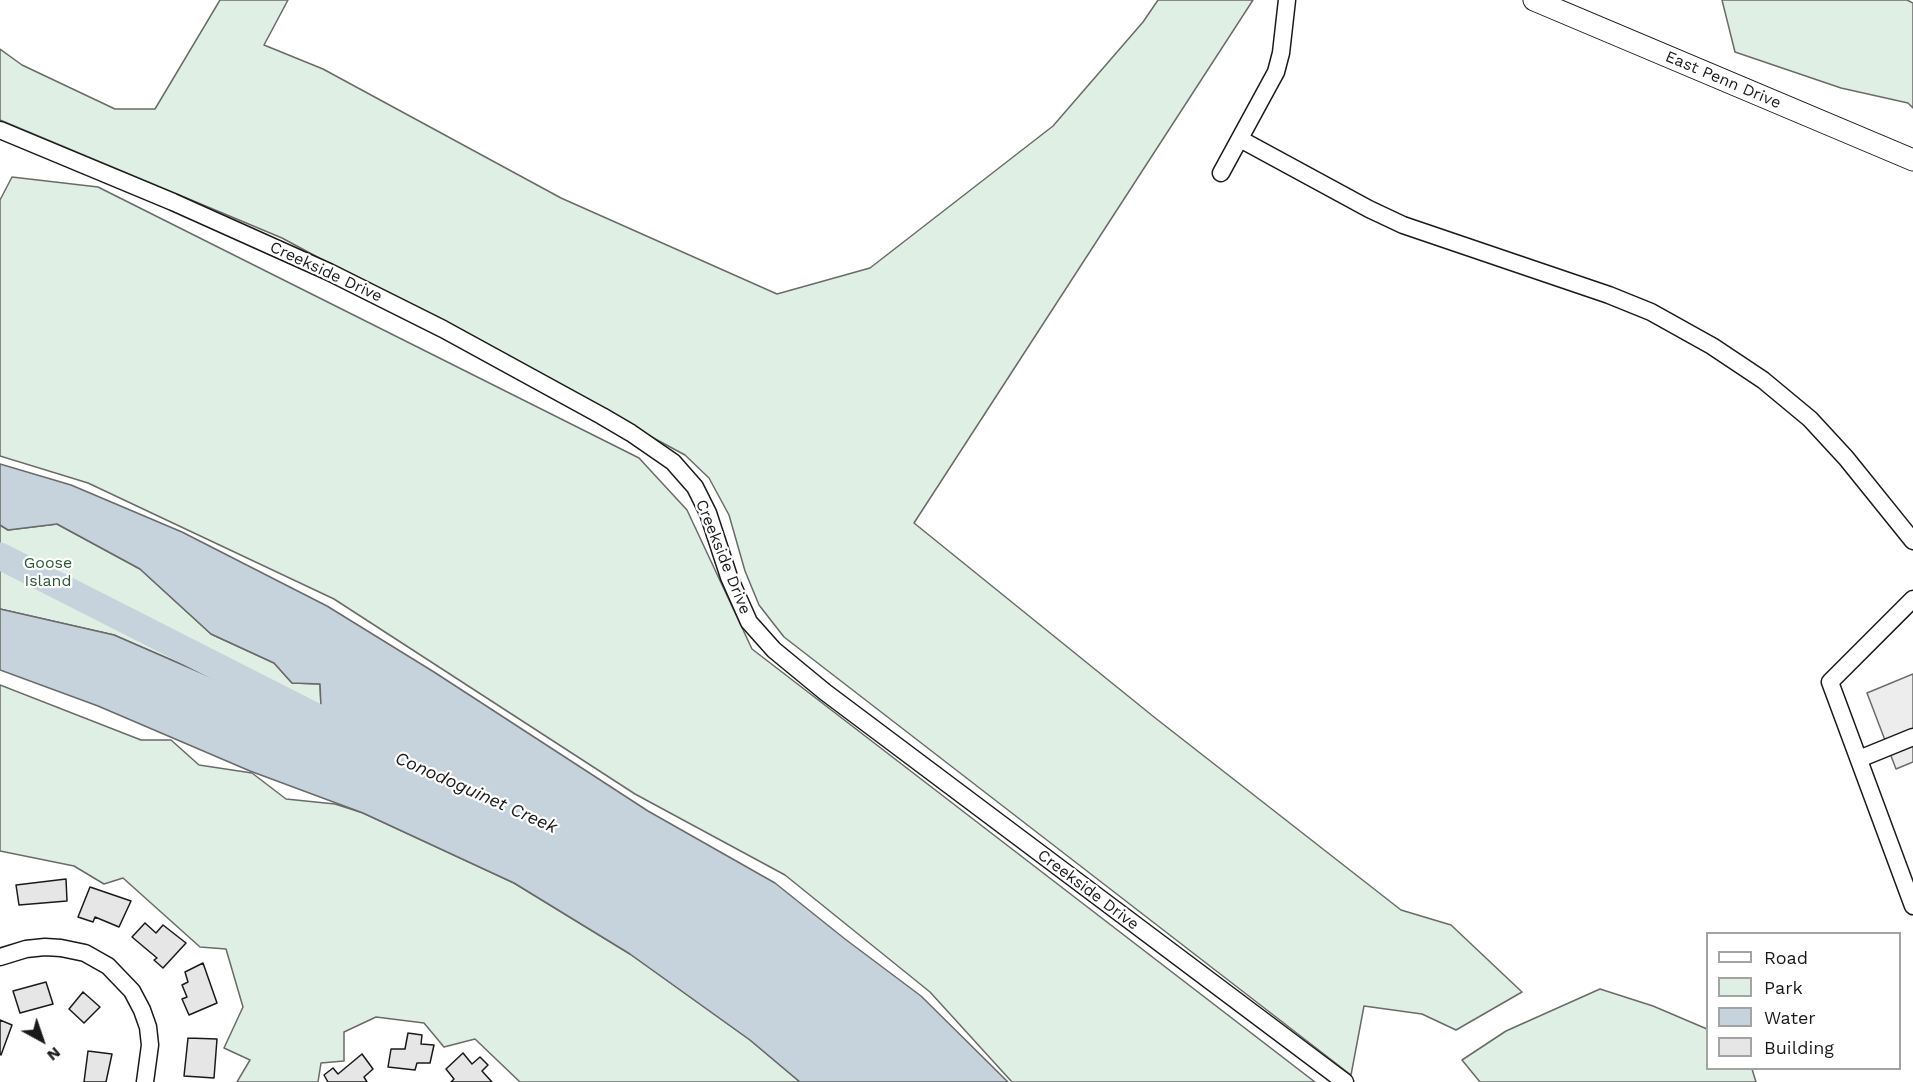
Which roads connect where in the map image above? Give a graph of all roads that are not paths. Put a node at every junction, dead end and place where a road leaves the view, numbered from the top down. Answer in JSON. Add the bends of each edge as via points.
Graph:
{"nodes":[{"id":1,"x":1287,"y":0,"type":"edge"},
{"id":2,"x":1534,"y":0,"type":"edge"},
{"id":3,"x":0,"y":130,"type":"edge"},
{"id":4,"x":1240,"y":139,"type":"junction"},
{"id":5,"x":1913,"y":160,"type":"edge"},
{"id":6,"x":1221,"y":173,"type":"dead end"},
{"id":7,"x":1913,"y":542,"type":"edge"},
{"id":8,"x":1913,"y":598,"type":"edge"},
{"id":9,"x":1913,"y":737,"type":"edge"},
{"id":10,"x":1859,"y":759,"type":"junction"},
{"id":11,"x":1908,"y":878,"type":"edge"},
{"id":12,"x":1913,"y":906,"type":"edge"},
{"id":13,"x":0,"y":957,"type":"edge"},
{"id":14,"x":145,"y":1082,"type":"edge"},
{"id":15,"x":1345,"y":1082,"type":"edge"}],
"edges":[{"from":1,"to":4,"type":"street","via":[[1276,72]]},
{"from":2,"to":5,"type":"main road","name":"East Penn Drive"},
{"from":3,"to":15,"type":"street","name":"Creekside Drive","via":[[340,277],[602,416],[673,462],[684,472],[708,513],[749,622],[774,650]]},
{"from":4,"to":6,"type":"street"},
{"from":4,"to":7,"type":"street","via":[[1403,225],[1609,295],[1651,312],[1712,346],[1763,380],[1810,419]]},
{"from":8,"to":10,"type":"street","via":[[1830,682]]},
{"from":9,"to":10,"type":"street"},
{"from":10,"to":11,"type":"street"},
{"from":11,"to":12,"type":"street"},
{"from":13,"to":14,"type":"street","via":[[26,949],[61,948],[85,953],[108,966],[132,991],[148,1027]]}]}
